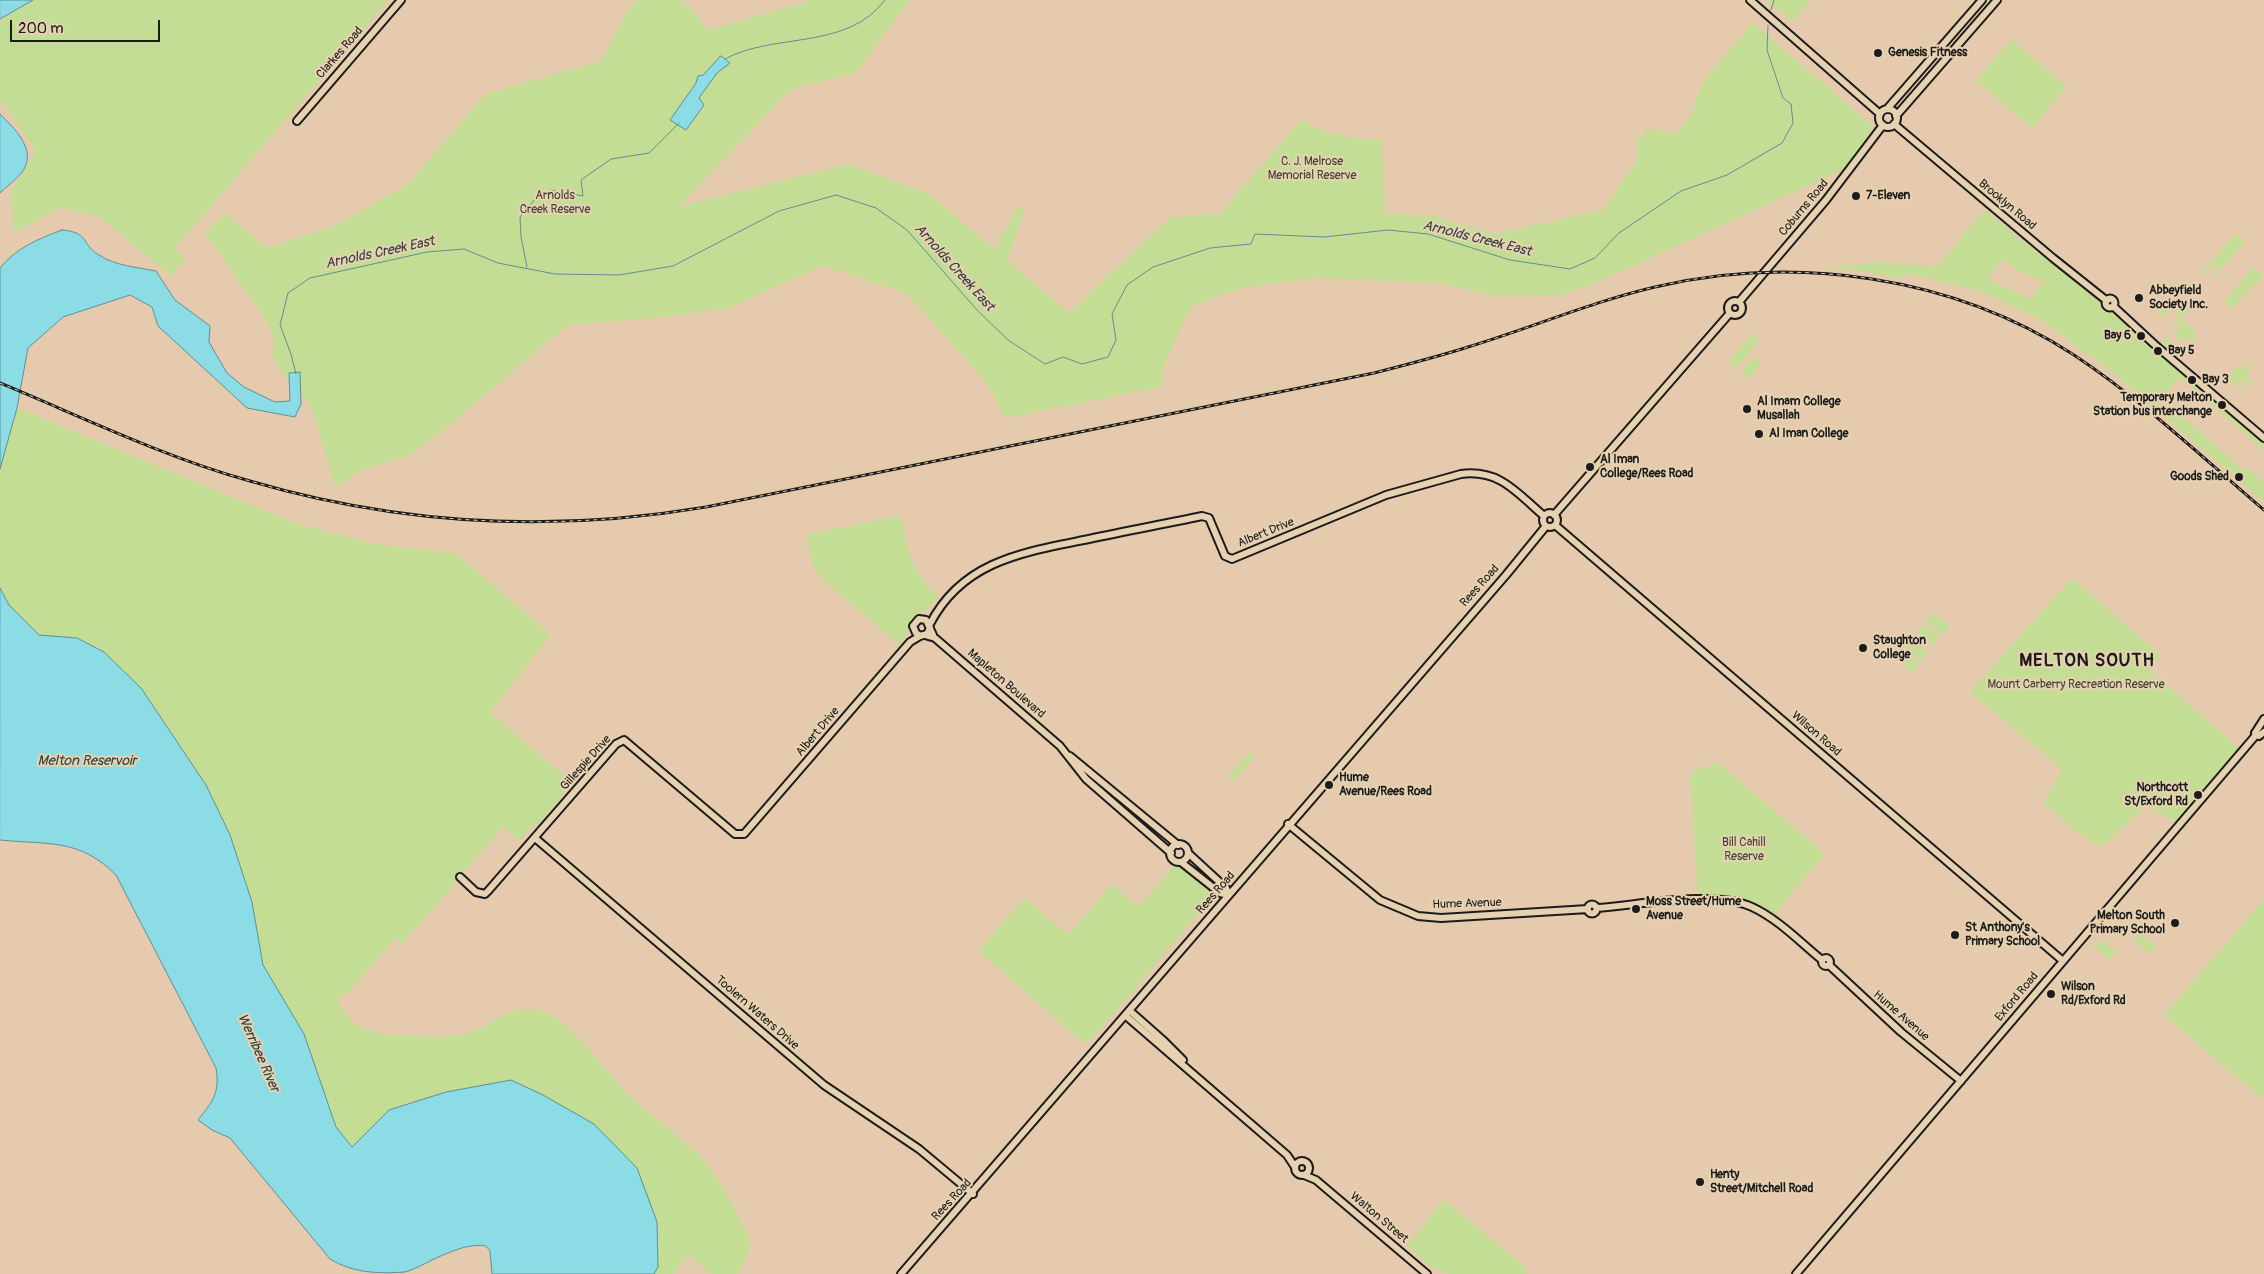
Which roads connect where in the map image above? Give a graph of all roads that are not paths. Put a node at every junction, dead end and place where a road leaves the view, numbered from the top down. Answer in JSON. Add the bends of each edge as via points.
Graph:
{"nodes":[{"id":1,"x":401,"y":0,"type":"edge"},
{"id":2,"x":1750,"y":0,"type":"edge"},
{"id":3,"x":1982,"y":0,"type":"edge"},
{"id":4,"x":1997,"y":0,"type":"edge"},
{"id":5,"x":1887,"y":109,"type":"junction"},
{"id":6,"x":1880,"y":114,"type":"junction"},
{"id":7,"x":1896,"y":116,"type":"junction"},
{"id":8,"x":296,"y":121,"type":"dead end"},
{"id":9,"x":1894,"y":124,"type":"junction"},
{"id":10,"x":1883,"y":125,"type":"junction"},
{"id":11,"x":2264,"y":438,"type":"edge"},
{"id":12,"x":1554,"y":515,"type":"junction"},
{"id":13,"x":1544,"y":516,"type":"junction"},
{"id":14,"x":1555,"y":525,"type":"junction"},
{"id":15,"x":1546,"y":526,"type":"junction"},
{"id":16,"x":934,"y":613,"type":"junction"},
{"id":17,"x":923,"y":619,"type":"junction"},
{"id":18,"x":914,"y":630,"type":"junction"},
{"id":19,"x":932,"y":631,"type":"junction"},
{"id":20,"x":922,"y":636,"type":"junction"},
{"id":21,"x":910,"y":642,"type":"junction"},
{"id":22,"x":2264,"y":719,"type":"edge"},
{"id":23,"x":2264,"y":732,"type":"edge"},
{"id":24,"x":2256,"y":736,"type":"junction"},
{"id":25,"x":1069,"y":756,"type":"junction"},
{"id":26,"x":1288,"y":824,"type":"junction"},
{"id":27,"x":742,"y":835,"type":"joint"},
{"id":28,"x":535,"y":838,"type":"junction"},
{"id":29,"x":1178,"y":845,"type":"junction"},
{"id":30,"x":1171,"y":853,"type":"junction"},
{"id":31,"x":1188,"y":854,"type":"junction"},
{"id":32,"x":1181,"y":862,"type":"junction"},
{"id":33,"x":460,"y":877,"type":"dead end"},
{"id":34,"x":1228,"y":895,"type":"junction"},
{"id":35,"x":2063,"y":960,"type":"junction"},
{"id":36,"x":1128,"y":1013,"type":"junction"},
{"id":37,"x":1961,"y":1081,"type":"junction"},
{"id":38,"x":1287,"y":1155,"type":"junction"},
{"id":39,"x":1300,"y":1161,"type":"junction"},
{"id":40,"x":1295,"y":1167,"type":"junction"},
{"id":41,"x":1309,"y":1167,"type":"junction"},
{"id":42,"x":1304,"y":1175,"type":"junction"},
{"id":43,"x":1316,"y":1180,"type":"junction"},
{"id":44,"x":973,"y":1194,"type":"junction"},
{"id":45,"x":902,"y":1274,"type":"edge"},
{"id":46,"x":1427,"y":1274,"type":"edge"},
{"id":47,"x":1796,"y":1274,"type":"edge"}],
"edges":[{"from":1,"to":8,"type":"street","name":"Clarkes Road"},
{"from":2,"to":6,"type":"street"},
{"from":3,"to":5,"type":"street"},
{"from":4,"to":7,"type":"street"},
{"from":5,"to":6,"type":"street"},
{"from":5,"to":7,"type":"street"},
{"from":6,"to":10,"type":"street"},
{"from":7,"to":9,"type":"street"},
{"from":9,"to":10,"type":"street"},
{"from":9,"to":11,"type":"street","name":"Brooklyn Road","via":[[2106,301],[2107,306],[2114,306]]},
{"from":10,"to":12,"type":"street","name":"Coburns Road","via":[[1826,200],[1739,302],[1740,312],[1730,313]]},
{"from":12,"to":13,"type":"street"},
{"from":12,"to":14,"type":"street"},
{"from":13,"to":15,"type":"street"},
{"from":13,"to":16,"type":"street","name":"Albert Drive","via":[[1505,482],[1473,472],[1386,496],[1232,559],[1225,556],[1211,520],[1205,516],[1022,553],[991,564],[972,576]]},
{"from":14,"to":15,"type":"street"},
{"from":14,"to":35,"type":"street","name":"Wilson Road"},
{"from":15,"to":26,"type":"street","name":"Rees Road"},
{"from":16,"to":17,"type":"street","name":"Albert Drive"},
{"from":16,"to":19,"type":"street","name":"Albert Drive"},
{"from":17,"to":18,"type":"street","via":[[915,622]]},
{"from":17,"to":19,"type":"street","name":"Mapleton Boulevard"},
{"from":18,"to":20,"type":"street"},
{"from":18,"to":21,"type":"street","name":"Albert Drive"},
{"from":19,"to":20,"type":"street","name":"Albert Drive"},
{"from":19,"to":25,"type":"street","name":"Mapleton Boulevard"},
{"from":20,"to":21,"type":"street","name":"Albert Drive"},
{"from":21,"to":27,"type":"street","name":"Albert Drive"},
{"from":22,"to":24,"type":"street","name":"Exford Road","via":[[2256,730]]},
{"from":23,"to":24,"type":"street","name":"Exford Road"},
{"from":24,"to":35,"type":"street","name":"Exford Road"},
{"from":25,"to":29,"type":"street","name":"Mapleton Boulevard"},
{"from":25,"to":30,"type":"street","name":"Mapleton Boulevard","via":[[1086,779]]},
{"from":26,"to":34,"type":"street","name":"Rees Road"},
{"from":26,"to":37,"type":"street","name":"Hume Avenue","via":[[1380,900],[1418,916],[1441,918],[1588,909],[1592,914],[1597,908],[1695,900],[1736,901],[1772,920],[1822,960],[1823,965],[1829,965],[1901,1032]]},
{"from":27,"to":28,"type":"street","name":"Gillespie Drive","via":[[735,834],[624,740],[616,744]]},
{"from":28,"to":33,"type":"street","name":"Gillespie Drive","via":[[485,894],[476,892]]},
{"from":28,"to":44,"type":"street","name":"Toolern Waters Drive","via":[[824,1085],[919,1149]]},
{"from":29,"to":30,"type":"street"},
{"from":29,"to":31,"type":"street","via":[[1185,847]]},
{"from":30,"to":32,"type":"street","via":[[1174,860]]},
{"from":31,"to":32,"type":"street"},
{"from":31,"to":34,"type":"street","via":[[1226,888]]},
{"from":32,"to":34,"type":"street","via":[[1220,894]]},
{"from":34,"to":36,"type":"street","name":"Rees Road"},
{"from":35,"to":37,"type":"street","name":"Exford Road"},
{"from":36,"to":38,"type":"street","via":[[1176,1051],[1189,1069]]},
{"from":36,"to":44,"type":"street","name":"Rees Road"},
{"from":37,"to":47,"type":"street","name":"Exford Road"},
{"from":38,"to":39,"type":"street"},
{"from":38,"to":40,"type":"street"},
{"from":39,"to":40,"type":"street"},
{"from":39,"to":41,"type":"street"},
{"from":40,"to":42,"type":"street"},
{"from":41,"to":42,"type":"street"},
{"from":41,"to":43,"type":"street","name":"Walton Street"},
{"from":42,"to":43,"type":"street","name":"Walton Street"},
{"from":43,"to":46,"type":"street","name":"Walton Street"},
{"from":44,"to":45,"type":"street","name":"Rees Road"}]}
